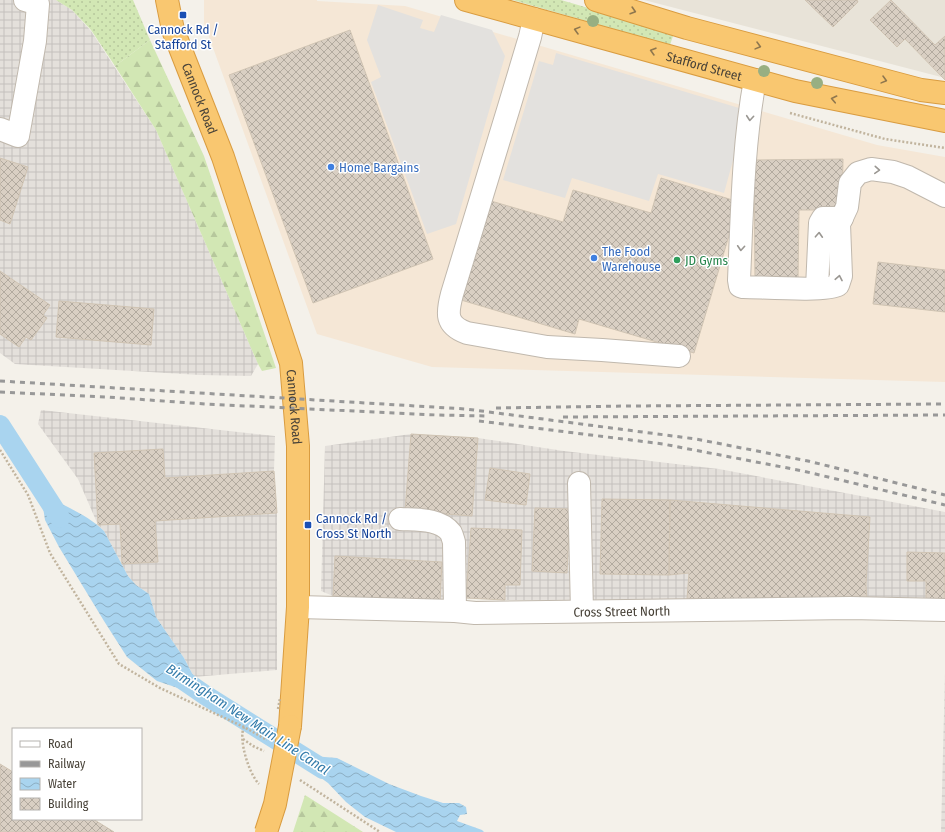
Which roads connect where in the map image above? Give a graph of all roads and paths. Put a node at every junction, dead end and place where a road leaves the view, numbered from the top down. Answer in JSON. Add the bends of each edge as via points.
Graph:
{"nodes":[{"id":1,"x":25,"y":0,"type":"edge"},
{"id":2,"x":159,"y":0,"type":"edge"},
{"id":3,"x":167,"y":0,"type":"edge"},
{"id":4,"x":466,"y":0,"type":"edge"},
{"id":5,"x":596,"y":0,"type":"edge"},
{"id":6,"x":534,"y":18,"type":"junction"},
{"id":7,"x":173,"y":30,"type":"junction"},
{"id":8,"x":755,"y":80,"type":"junction"},
{"id":9,"x":945,"y":93,"type":"edge"},
{"id":10,"x":788,"y":112,"type":"dead end"},
{"id":11,"x":945,"y":121,"type":"edge"},
{"id":12,"x":0,"y":129,"type":"edge"},
{"id":13,"x":945,"y":148,"type":"edge"},
{"id":14,"x":945,"y":196,"type":"edge"},
{"id":15,"x":679,"y":356,"type":"dead end"},
{"id":16,"x":0,"y":450,"type":"edge"},
{"id":17,"x":579,"y":483,"type":"dead end"},
{"id":18,"x":400,"y":519,"type":"dead end"},
{"id":19,"x":298,"y":607,"type":"junction"},
{"id":20,"x":945,"y":610,"type":"edge"},
{"id":21,"x":455,"y":611,"type":"junction"},
{"id":22,"x":582,"y":611,"type":"junction"},
{"id":23,"x":244,"y":726,"type":"junction"},
{"id":24,"x":243,"y":738,"type":"junction"},
{"id":25,"x":270,"y":741,"type":"dead end"},
{"id":26,"x":266,"y":752,"type":"dead end"},
{"id":27,"x":296,"y":778,"type":"dead end"},
{"id":28,"x":262,"y":787,"type":"dead end"},
{"id":29,"x":266,"y":832,"type":"edge"},
{"id":30,"x":380,"y":832,"type":"edge"}],
"edges":[{"from":1,"to":12,"type":"street","via":[[38,4],[35,41],[18,136]]},
{"from":2,"to":7,"type":"highway"},
{"from":3,"to":7,"type":"highway","name":"Cannock Road"},
{"from":4,"to":6,"type":"highway","name":"Stafford Street"},
{"from":5,"to":9,"type":"highway","one_way":true,"via":[[687,28],[922,90]]},
{"from":8,"to":6,"type":"highway","name":"Stafford Street","one_way":true},
{"from":6,"to":15,"type":"street","via":[[452,294],[448,313],[450,321],[457,329],[466,333],[548,347]]},
{"from":7,"to":19,"type":"highway","name":"Cannock Road","via":[[223,157],[291,363],[298,446]]},
{"from":11,"to":8,"type":"highway","name":"Stafford Street","one_way":true,"via":[[795,91]]},
{"from":8,"to":14,"type":"street","one_way":true,"via":[[746,156],[740,286],[817,288],[838,285],[841,276],[839,224],[847,207],[850,183],[855,175],[863,170],[893,172]]},
{"from":10,"to":13,"type":"path","via":[[885,139]]},
{"from":16,"to":23,"type":"path","via":[[28,495],[50,553],[119,664],[160,688]]},
{"from":17,"to":22,"type":"street"},
{"from":18,"to":21,"type":"street","via":[[433,522],[451,533],[454,542]]},
{"from":19,"to":21,"type":"street","name":"Cross Street North"},
{"from":19,"to":29,"type":"highway","name":"Cannock Road","bridge":true,"via":[[290,726],[275,804]]},
{"from":20,"to":22,"type":"street","name":"Cross Street North","via":[[850,608]]},
{"from":21,"to":22,"type":"street","name":"Cross Street North"},
{"from":23,"to":24,"type":"path"},
{"from":23,"to":25,"type":"path"},
{"from":24,"to":26,"type":"path"},
{"from":24,"to":28,"type":"path","via":[[248,766]]},
{"from":27,"to":30,"type":"path"}]}
